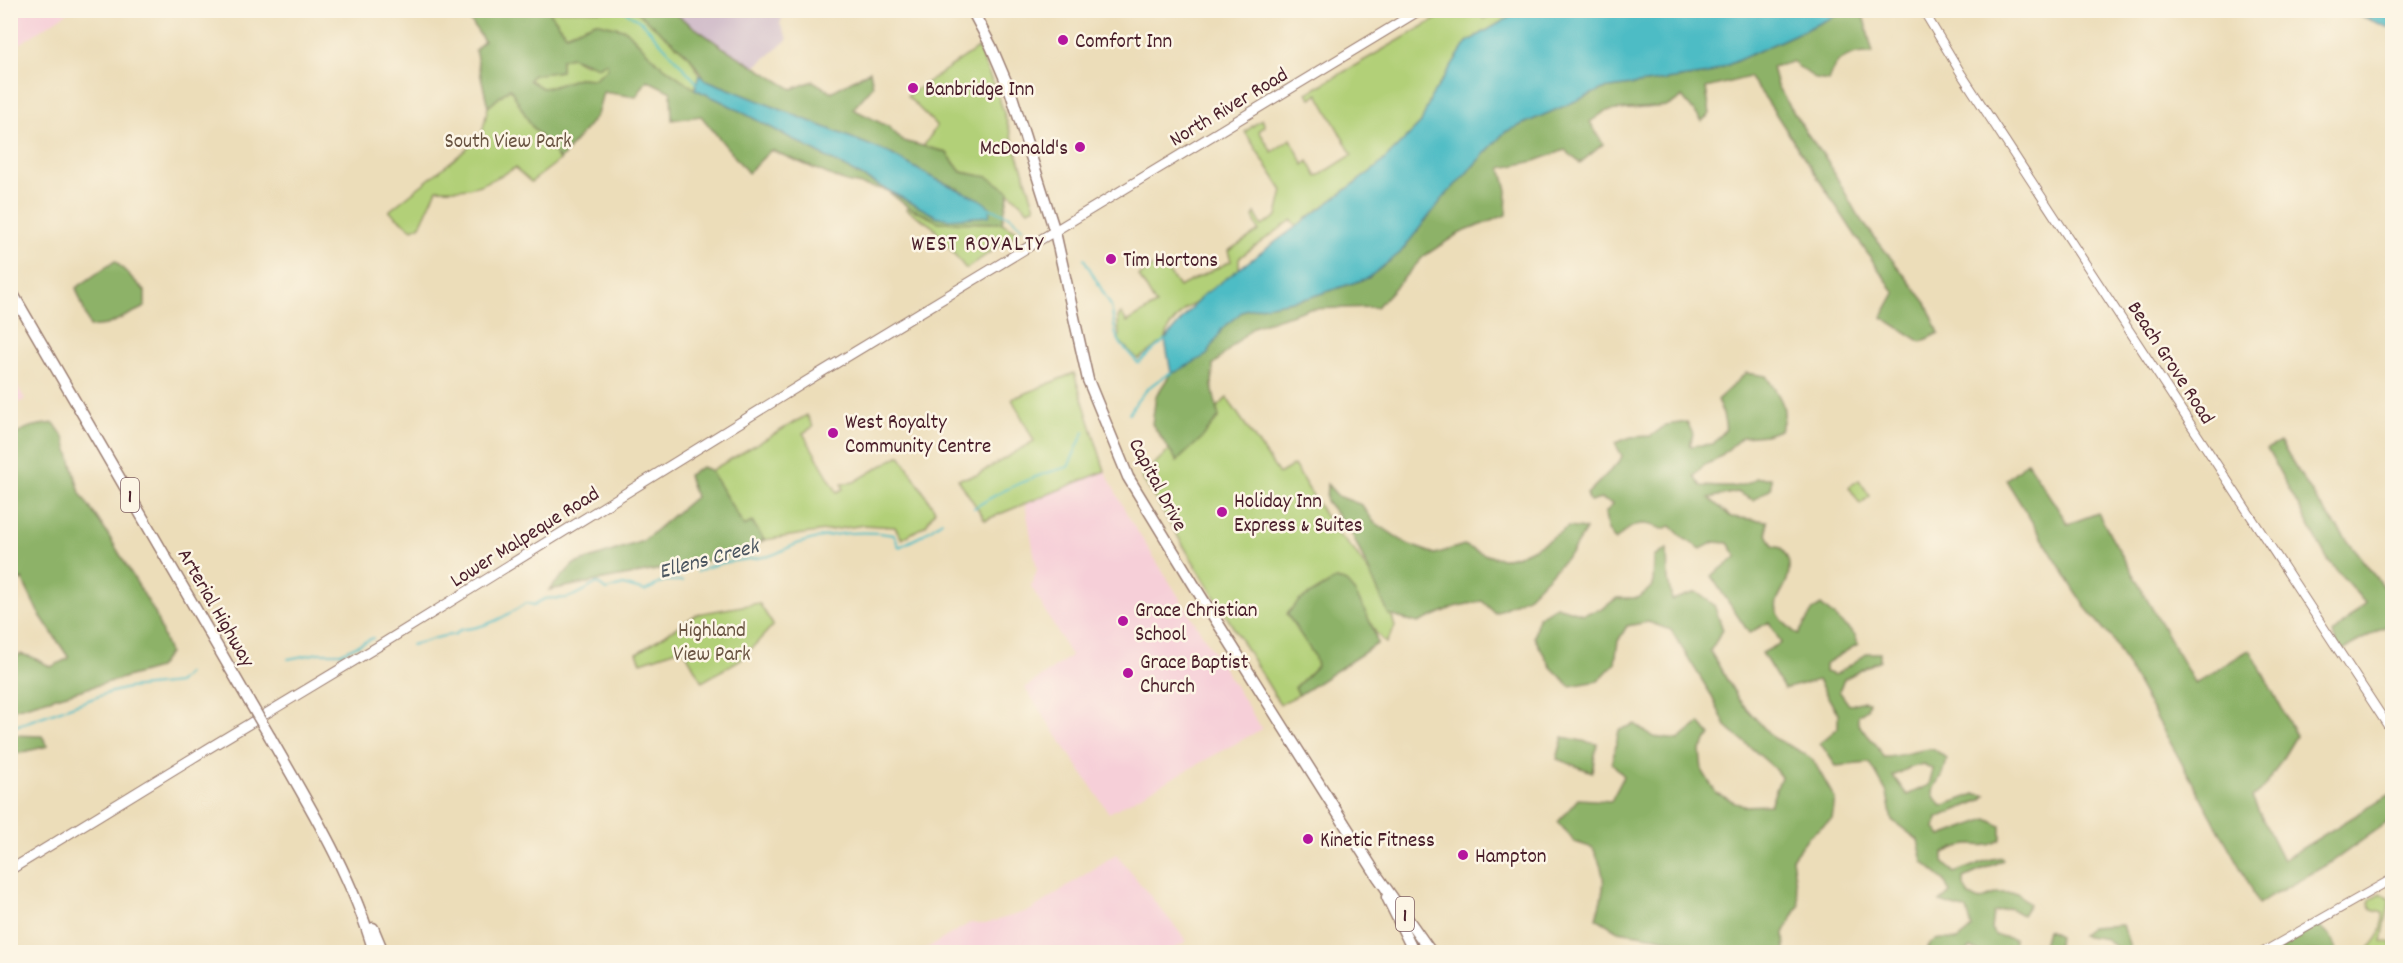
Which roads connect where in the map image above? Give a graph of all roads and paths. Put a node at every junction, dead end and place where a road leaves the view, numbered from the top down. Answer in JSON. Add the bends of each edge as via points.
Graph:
{"nodes":[{"id":1,"x":966,"y":10,"type":"edge"},
{"id":2,"x":972,"y":10,"type":"edge"},
{"id":3,"x":1420,"y":10,"type":"edge"},
{"id":4,"x":1923,"y":10,"type":"edge"},
{"id":5,"x":985,"y":36,"type":"junction"},
{"id":6,"x":1055,"y":232,"type":"junction"},
{"id":7,"x":10,"y":289,"type":"edge"},
{"id":8,"x":2392,"y":732,"type":"edge"},
{"id":9,"x":10,"y":870,"type":"edge"},
{"id":10,"x":346,"y":873,"type":"junction"},
{"id":11,"x":1378,"y":877,"type":"junction"},
{"id":12,"x":2392,"y":879,"type":"edge"},
{"id":13,"x":374,"y":952,"type":"edge"},
{"id":14,"x":383,"y":952,"type":"edge"},
{"id":15,"x":1414,"y":952,"type":"edge"},
{"id":16,"x":1431,"y":952,"type":"edge"},
{"id":17,"x":2263,"y":952,"type":"edge"}],
"edges":[{"from":1,"to":5,"type":"main road","name":"Capital Drive"},
{"from":2,"to":5,"type":"main road","name":"Capital Drive"},
{"from":3,"to":6,"type":"main road","name":"North River Road"},
{"from":4,"to":8,"type":"street","name":"Beach Grove Road","via":[[1960,73]]},
{"from":5,"to":6,"type":"main road","name":"Capital Drive","via":[[1011,93]]},
{"from":6,"to":9,"type":"main road","name":"Lower Malpeque Road"},
{"from":6,"to":11,"type":"main road","name":"Capital Drive","via":[[1088,380],[1128,477]]},
{"from":7,"to":10,"type":"main road","name":"Arterial Highway","number":"1","bridge":true},
{"from":10,"to":13,"type":"main road","name":"Arterial Highway","number":"1"},
{"from":10,"to":14,"type":"main road"},
{"from":11,"to":15,"type":"main road","name":"Capital Drive","number":"1"},
{"from":11,"to":16,"type":"main road","name":"Capital Drive","number":"1"},
{"from":12,"to":17,"type":"street"}]}
